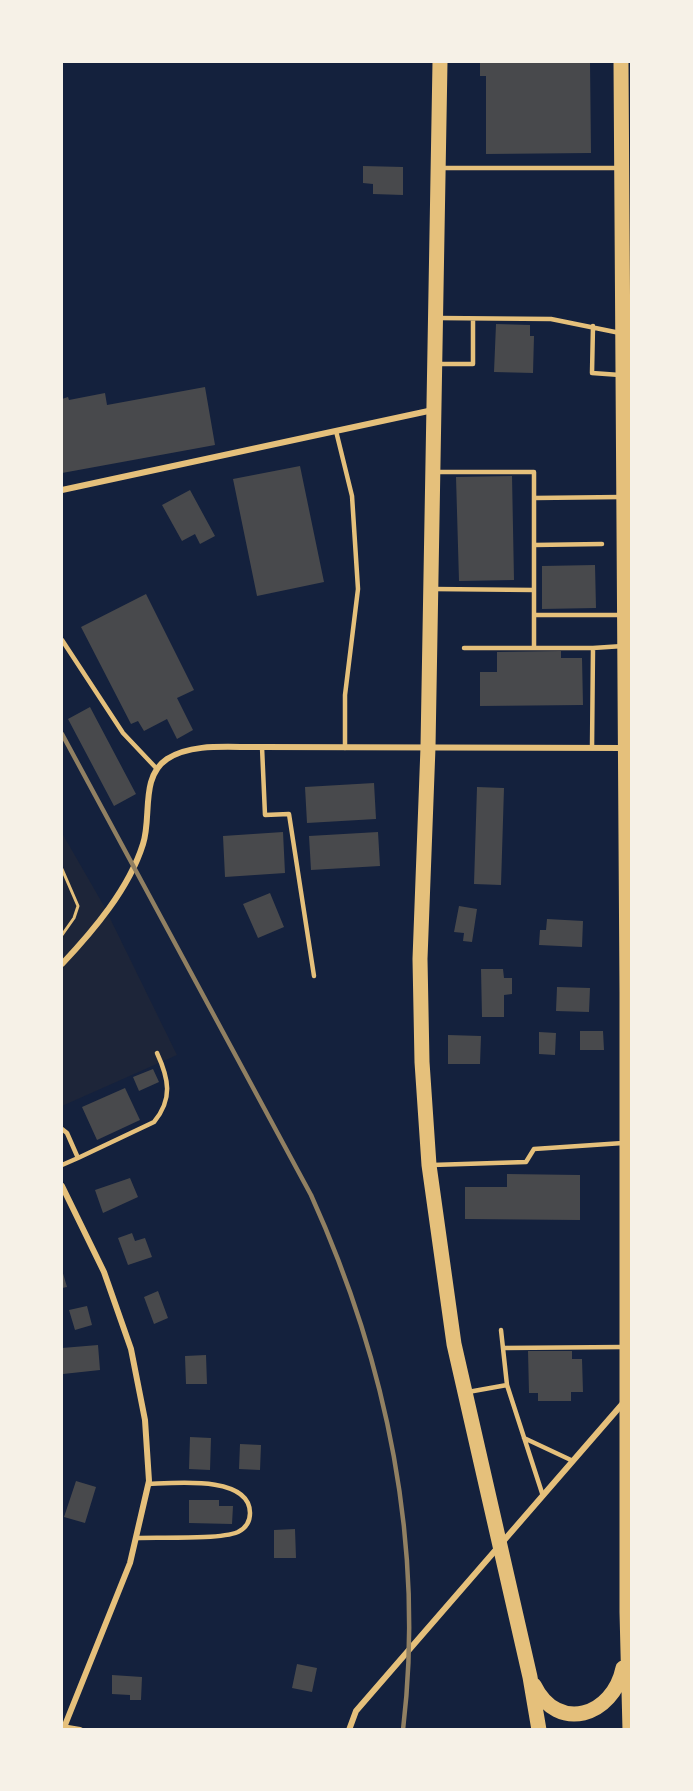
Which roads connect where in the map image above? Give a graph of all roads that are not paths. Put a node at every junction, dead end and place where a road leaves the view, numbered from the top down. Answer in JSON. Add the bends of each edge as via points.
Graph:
{"nodes":[{"id":1,"x":440,"y":62,"type":"edge"},
{"id":2,"x":621,"y":62,"type":"edge"},
{"id":3,"x":438,"y":168,"type":"junction"},
{"id":4,"x":621,"y":168,"type":"junction"},
{"id":5,"x":435,"y":318,"type":"junction"},
{"id":6,"x":473,"y":319,"type":"junction"},
{"id":7,"x":593,"y":326,"type":"junction"},
{"id":8,"x":622,"y":333,"type":"junction"},
{"id":9,"x":435,"y":364,"type":"junction"},
{"id":10,"x":623,"y":375,"type":"junction"},
{"id":11,"x":627,"y":393,"type":"edge"},
{"id":12,"x":434,"y":410,"type":"junction"},
{"id":13,"x":336,"y":431,"type":"junction"},
{"id":14,"x":628,"y":464,"type":"edge"},
{"id":15,"x":433,"y":472,"type":"junction"},
{"id":16,"x":62,"y":490,"type":"edge"},
{"id":17,"x":624,"y":497,"type":"junction"},
{"id":18,"x":534,"y":498,"type":"junction"},
{"id":19,"x":602,"y":544,"type":"dead end"},
{"id":20,"x":534,"y":545,"type":"junction"},
{"id":21,"x":431,"y":588,"type":"junction"},
{"id":22,"x":534,"y":590,"type":"junction"},
{"id":23,"x":535,"y":615,"type":"junction"},
{"id":24,"x":625,"y":615,"type":"junction"},
{"id":25,"x":62,"y":640,"type":"edge"},
{"id":26,"x":625,"y":645,"type":"junction"},
{"id":27,"x":534,"y":647,"type":"junction"},
{"id":28,"x":464,"y":648,"type":"dead end"},
{"id":29,"x":593,"y":648,"type":"junction"},
{"id":30,"x":628,"y":701,"type":"edge"},
{"id":31,"x":262,"y":747,"type":"junction"},
{"id":32,"x":428,"y":747,"type":"junction"},
{"id":33,"x":345,"y":748,"type":"junction"},
{"id":34,"x":592,"y":748,"type":"junction"},
{"id":35,"x":628,"y":748,"type":"edge"},
{"id":36,"x":157,"y":769,"type":"junction"},
{"id":37,"x":62,"y":964,"type":"edge"},
{"id":38,"x":314,"y":975,"type":"dead end"},
{"id":39,"x":629,"y":992,"type":"edge"},
{"id":40,"x":157,"y":1053,"type":"dead end"},
{"id":41,"x":62,"y":1129,"type":"edge"},
{"id":42,"x":627,"y":1143,"type":"junction"},
{"id":43,"x":78,"y":1158,"type":"junction"},
{"id":44,"x":62,"y":1165,"type":"edge"},
{"id":45,"x":429,"y":1165,"type":"junction"},
{"id":46,"x":630,"y":1185,"type":"edge"},
{"id":47,"x":62,"y":1186,"type":"edge"},
{"id":48,"x":501,"y":1330,"type":"dead end"},
{"id":49,"x":627,"y":1347,"type":"junction"},
{"id":50,"x":503,"y":1348,"type":"junction"},
{"id":51,"x":507,"y":1385,"type":"junction"},
{"id":52,"x":465,"y":1392,"type":"junction"},
{"id":53,"x":627,"y":1399,"type":"junction"},
{"id":54,"x":524,"y":1438,"type":"junction"},
{"id":55,"x":629,"y":1456,"type":"edge"},
{"id":56,"x":574,"y":1461,"type":"junction"},
{"id":57,"x":149,"y":1484,"type":"junction"},
{"id":58,"x":543,"y":1497,"type":"junction"},
{"id":59,"x":136,"y":1538,"type":"junction"},
{"id":60,"x":500,"y":1547,"type":"junction"},
{"id":61,"x":629,"y":1612,"type":"edge"},
{"id":62,"x":628,"y":1648,"type":"junction"},
{"id":63,"x":530,"y":1677,"type":"junction"},
{"id":64,"x":63,"y":1728,"type":"edge"},
{"id":65,"x":80,"y":1730,"type":"edge"},
{"id":66,"x":349,"y":1730,"type":"edge"},
{"id":67,"x":539,"y":1730,"type":"edge"},
{"id":68,"x":630,"y":1730,"type":"edge"}],
"edges":[{"from":1,"to":3,"type":"main road"},
{"from":2,"to":4,"type":"main road"},
{"from":3,"to":4,"type":"lane"},
{"from":3,"to":5,"type":"main road"},
{"from":4,"to":8,"type":"main road"},
{"from":5,"to":6,"type":"lane"},
{"from":5,"to":9,"type":"main road"},
{"from":6,"to":7,"type":"lane","via":[[550,319]]},
{"from":6,"to":9,"type":"lane","via":[[473,364]]},
{"from":7,"to":8,"type":"lane"},
{"from":7,"to":10,"type":"lane","via":[[592,373]]},
{"from":8,"to":10,"type":"main road"},
{"from":9,"to":12,"type":"main road"},
{"from":10,"to":11,"type":"main road"},
{"from":11,"to":14,"type":"main road"},
{"from":12,"to":13,"type":"street"},
{"from":12,"to":15,"type":"main road"},
{"from":13,"to":16,"type":"street"},
{"from":13,"to":33,"type":"lane","via":[[352,496],[358,589],[345,695]]},
{"from":14,"to":17,"type":"main road"},
{"from":15,"to":18,"type":"lane","via":[[534,472]]},
{"from":15,"to":21,"type":"main road"},
{"from":17,"to":18,"type":"lane"},
{"from":17,"to":24,"type":"main road"},
{"from":18,"to":20,"type":"lane"},
{"from":19,"to":20,"type":"lane"},
{"from":20,"to":22,"type":"lane"},
{"from":21,"to":22,"type":"lane"},
{"from":21,"to":32,"type":"main road"},
{"from":22,"to":23,"type":"lane"},
{"from":23,"to":24,"type":"lane"},
{"from":23,"to":27,"type":"lane"},
{"from":24,"to":26,"type":"main road"},
{"from":25,"to":36,"type":"lane","via":[[123,733]]},
{"from":26,"to":29,"type":"lane"},
{"from":26,"to":30,"type":"main road"},
{"from":27,"to":28,"type":"lane"},
{"from":27,"to":29,"type":"lane"},
{"from":29,"to":34,"type":"lane"},
{"from":30,"to":35,"type":"main road"},
{"from":31,"to":33,"type":"street"},
{"from":31,"to":36,"type":"street","via":[[186,751],[166,759]]},
{"from":31,"to":38,"type":"lane","via":[[265,816],[289,814]]},
{"from":32,"to":33,"type":"street"},
{"from":32,"to":34,"type":"street"},
{"from":32,"to":45,"type":"main road","via":[[420,959]]},
{"from":34,"to":35,"type":"street"},
{"from":35,"to":39,"type":"main road"},
{"from":36,"to":37,"type":"street","via":[[150,790],[144,843],[134,866],[110,906]]},
{"from":39,"to":42,"type":"main road"},
{"from":40,"to":43,"type":"lane","via":[[169,1090],[161,1113],[154,1122]]},
{"from":41,"to":43,"type":"lane","via":[[68,1133]]},
{"from":42,"to":45,"type":"lane","via":[[534,1149],[526,1162]]},
{"from":42,"to":46,"type":"main road"},
{"from":43,"to":44,"type":"lane"},
{"from":45,"to":52,"type":"main road","via":[[454,1344]]},
{"from":46,"to":49,"type":"main road"},
{"from":47,"to":57,"type":"street","via":[[104,1272],[131,1349],[145,1420]]},
{"from":48,"to":50,"type":"lane"},
{"from":49,"to":50,"type":"lane"},
{"from":49,"to":53,"type":"main road"},
{"from":50,"to":51,"type":"lane"},
{"from":51,"to":52,"type":"lane"},
{"from":51,"to":54,"type":"lane"},
{"from":52,"to":60,"type":"main road"},
{"from":53,"to":55,"type":"main road"},
{"from":53,"to":56,"type":"street"},
{"from":54,"to":56,"type":"lane"},
{"from":54,"to":58,"type":"lane"},
{"from":55,"to":61,"type":"main road"},
{"from":56,"to":58,"type":"street"},
{"from":57,"to":59,"type":"street"},
{"from":57,"to":59,"type":"lane","via":[[205,1483],[234,1490],[246,1498],[249,1522],[229,1535]]},
{"from":58,"to":60,"type":"street"},
{"from":59,"to":64,"type":"street","via":[[112,1612]]},
{"from":60,"to":63,"type":"main road"},
{"from":60,"to":66,"type":"street","via":[[356,1711]]},
{"from":61,"to":62,"type":"main road"},
{"from":62,"to":63,"type":"main road","via":[[615,1692],[608,1701],[588,1712],[574,1714],[552,1708],[543,1701]]},
{"from":62,"to":68,"type":"main road"},
{"from":63,"to":67,"type":"main road"},
{"from":64,"to":65,"type":"street"}]}
